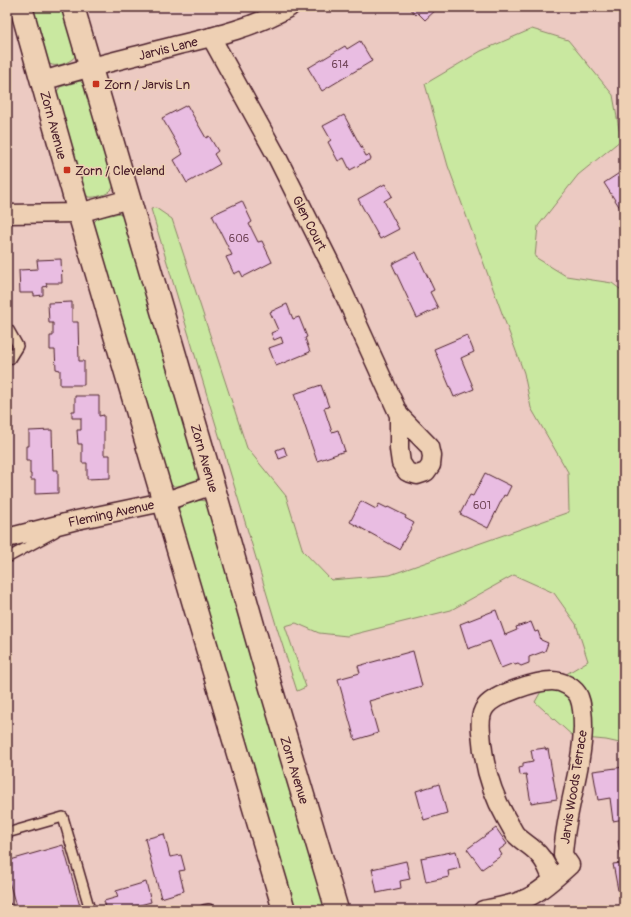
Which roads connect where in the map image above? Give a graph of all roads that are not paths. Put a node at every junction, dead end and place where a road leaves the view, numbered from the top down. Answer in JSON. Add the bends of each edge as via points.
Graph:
{"nodes":[{"id":1,"x":21,"y":7,"type":"edge"},
{"id":2,"x":73,"y":7,"type":"edge"},
{"id":3,"x":290,"y":7,"type":"edge"},
{"id":4,"x":211,"y":37,"type":"junction"},
{"id":5,"x":90,"y":66,"type":"junction"},
{"id":6,"x":43,"y":81,"type":"junction"},
{"id":7,"x":129,"y":199,"type":"junction"},
{"id":8,"x":79,"y":212,"type":"junction"},
{"id":9,"x":7,"y":214,"type":"edge"},
{"id":10,"x":7,"y":330,"type":"edge"},
{"id":11,"x":7,"y":359,"type":"edge"},
{"id":12,"x":399,"y":415,"type":"dead end"},
{"id":13,"x":213,"y":486,"type":"junction"},
{"id":14,"x":163,"y":502,"type":"junction"},
{"id":15,"x":77,"y":520,"type":"junction"},
{"id":16,"x":7,"y":538,"type":"edge"},
{"id":17,"x":7,"y":558,"type":"edge"},
{"id":18,"x":7,"y":833,"type":"edge"},
{"id":19,"x":553,"y":880,"type":"junction"},
{"id":20,"x":90,"y":910,"type":"edge"},
{"id":21,"x":204,"y":910,"type":"edge"},
{"id":22,"x":210,"y":910,"type":"edge"},
{"id":23,"x":284,"y":910,"type":"edge"},
{"id":24,"x":337,"y":910,"type":"edge"},
{"id":25,"x":483,"y":910,"type":"edge"}],
"edges":[{"from":1,"to":6,"type":"main road","name":"Zorn Avenue"},
{"from":2,"to":5,"type":"main road","name":"Zorn Avenue"},
{"from":3,"to":4,"type":"street","name":"Jarvis Lane","via":[[248,26]]},
{"from":4,"to":5,"type":"street","name":"Jarvis Lane"},
{"from":4,"to":12,"type":"street","name":"Glen Court","via":[[276,155],[330,263]]},
{"from":5,"to":6,"type":"street","name":"Jarvis Lane"},
{"from":5,"to":7,"type":"main road","name":"Zorn Avenue"},
{"from":6,"to":8,"type":"main road","name":"Zorn Avenue"},
{"from":7,"to":8,"type":"street"},
{"from":7,"to":13,"type":"main road","name":"Zorn Avenue"},
{"from":8,"to":9,"type":"street"},
{"from":8,"to":14,"type":"main road","name":"Zorn Avenue"},
{"from":10,"to":11,"type":"lane","via":[[18,346],[10,359]]},
{"from":13,"to":14,"type":"street","name":"Fleming Avenue"},
{"from":13,"to":24,"type":"main road","name":"Zorn Avenue"},
{"from":14,"to":15,"type":"street","name":"Fleming Avenue"},
{"from":14,"to":23,"type":"main road","name":"Zorn Avenue"},
{"from":15,"to":16,"type":"street","name":"Fleming Avenue"},
{"from":15,"to":17,"type":"lane"},
{"from":18,"to":20,"type":"lane","via":[[63,817]]},
{"from":19,"to":19,"type":"street","name":"Jarvis Woods Terrace","via":[[570,865],[563,855],[563,841],[579,765],[583,715],[580,698],[575,690],[553,681],[526,686],[495,698],[481,713],[480,731],[490,787],[500,808],[515,834],[540,855]]},
{"from":19,"to":25,"type":"street","via":[[530,896]]},
{"from":21,"to":22,"type":"lane"}]}
